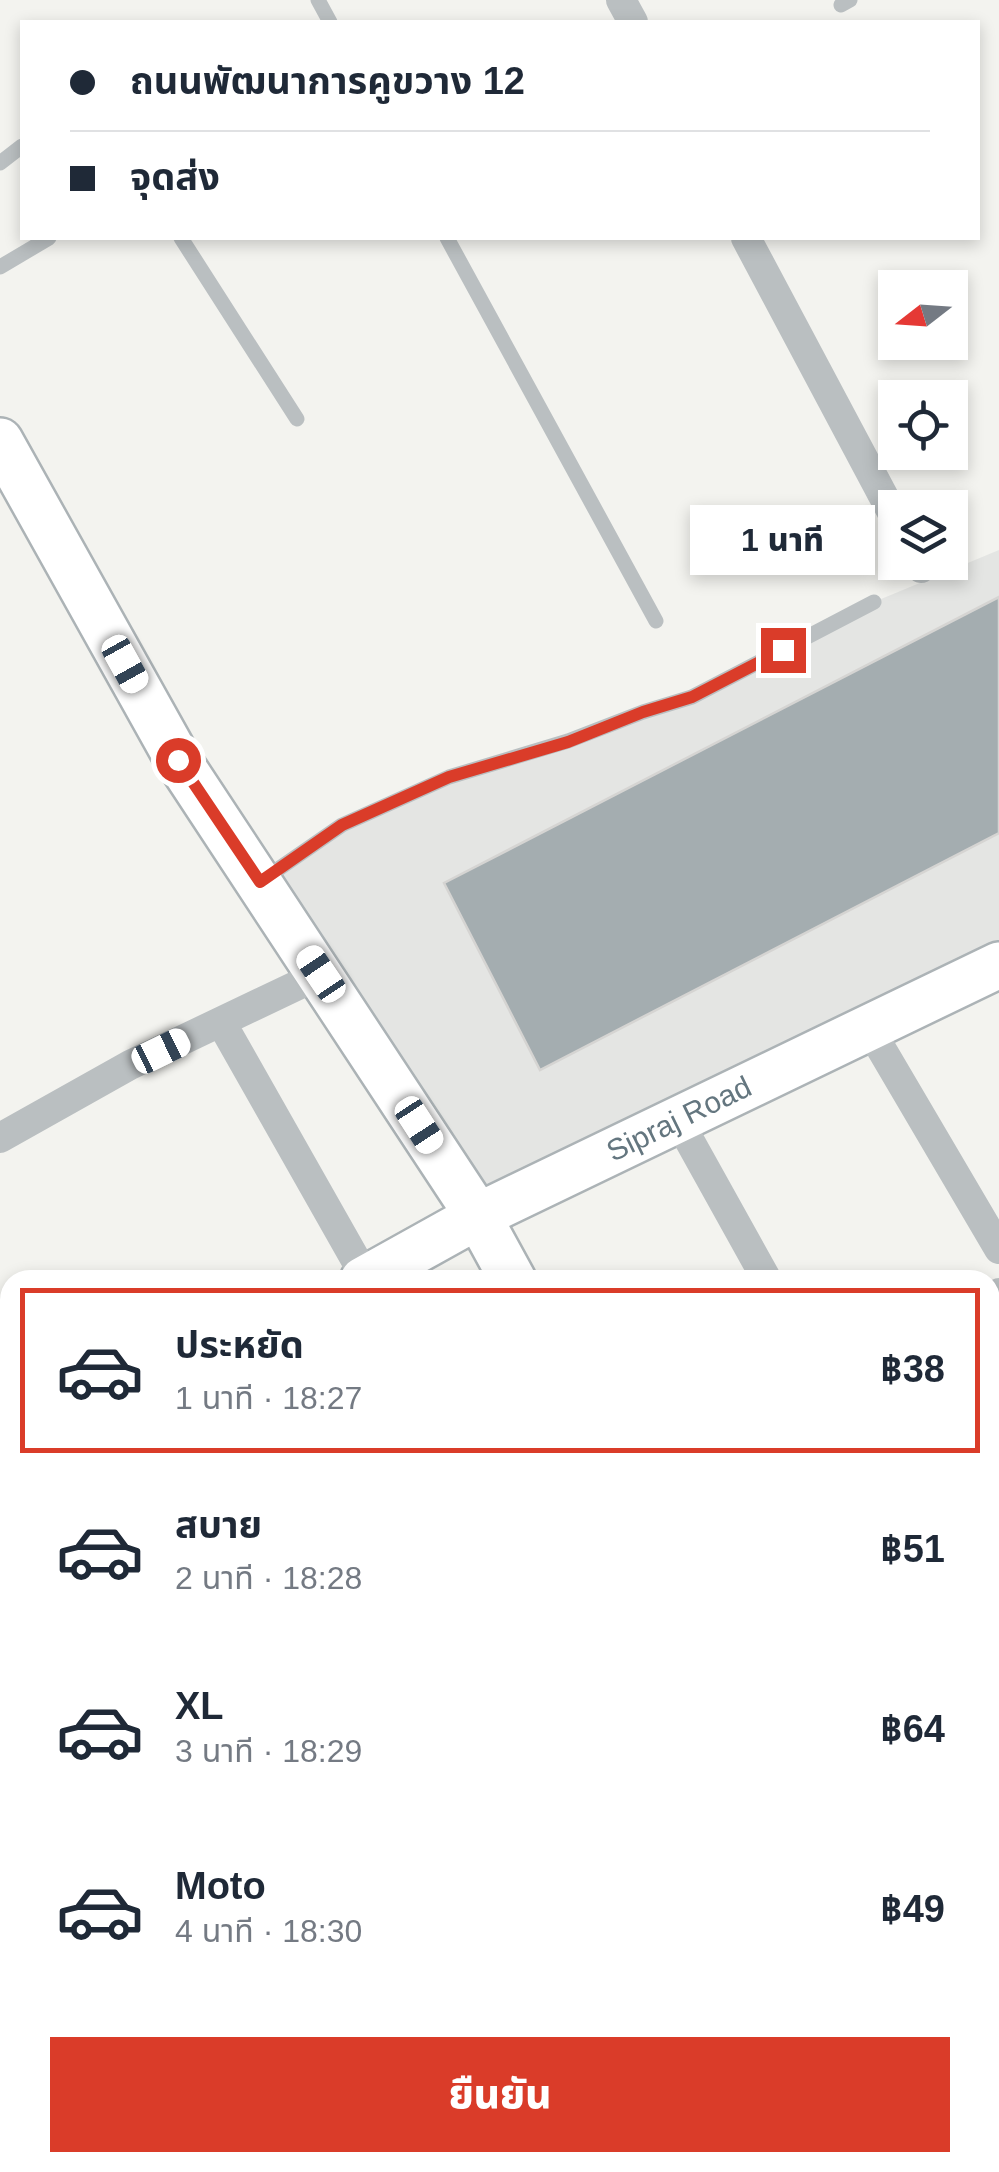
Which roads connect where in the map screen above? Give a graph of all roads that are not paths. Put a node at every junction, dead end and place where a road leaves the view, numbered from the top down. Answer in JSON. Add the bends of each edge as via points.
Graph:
{"nodes":[{"id":1,"x":20,"y":148,"type":"edge"},
{"id":2,"x":0,"y":163,"type":"edge"},
{"id":3,"x":46,"y":240,"type":"edge"},
{"id":4,"x":182,"y":240,"type":"edge"},
{"id":5,"x":448,"y":240,"type":"edge"},
{"id":6,"x":747,"y":240,"type":"edge"},
{"id":7,"x":0,"y":266,"type":"edge"},
{"id":8,"x":297,"y":419,"type":"dead end"},
{"id":9,"x":0,"y":441,"type":"edge"},
{"id":10,"x":880,"y":490,"type":"edge"},
{"id":11,"x":874,"y":602,"type":"dead end"},
{"id":12,"x":656,"y":620,"type":"dead end"},
{"id":13,"x":260,"y":882,"type":"junction"},
{"id":14,"x":999,"y":965,"type":"edge"},
{"id":15,"x":321,"y":974,"type":"junction"},
{"id":16,"x":221,"y":1022,"type":"junction"},
{"id":17,"x":869,"y":1028,"type":"junction"},
{"id":18,"x":678,"y":1120,"type":"junction"},
{"id":19,"x":0,"y":1138,"type":"edge"},
{"id":20,"x":478,"y":1216,"type":"junction"},
{"id":21,"x":999,"y":1249,"type":"edge"},
{"id":22,"x":360,"y":1270,"type":"edge"},
{"id":23,"x":381,"y":1270,"type":"edge"},
{"id":24,"x":508,"y":1270,"type":"edge"},
{"id":25,"x":761,"y":1270,"type":"edge"}],
"edges":[{"from":1,"to":2,"type":"lane"},
{"from":3,"to":7,"type":"lane"},
{"from":4,"to":8,"type":"lane"},
{"from":5,"to":12,"type":"lane"},
{"from":6,"to":10,"type":"street"},
{"from":9,"to":13,"type":"street","via":[[178,760]]},
{"from":11,"to":13,"type":"lane","via":[[692,697],[449,777],[342,825]]},
{"from":13,"to":15,"type":"street"},
{"from":14,"to":17,"type":"street","name":"Sipraj Road"},
{"from":15,"to":16,"type":"street"},
{"from":15,"to":20,"type":"street"},
{"from":16,"to":19,"type":"street"},
{"from":16,"to":22,"type":"street"},
{"from":17,"to":18,"type":"street","name":"Sipraj Road"},
{"from":17,"to":21,"type":"street"},
{"from":18,"to":20,"type":"street","name":"Sipraj Road"},
{"from":18,"to":25,"type":"street"},
{"from":20,"to":23,"type":"street","name":"Sipraj Road"},
{"from":20,"to":24,"type":"street"}]}
